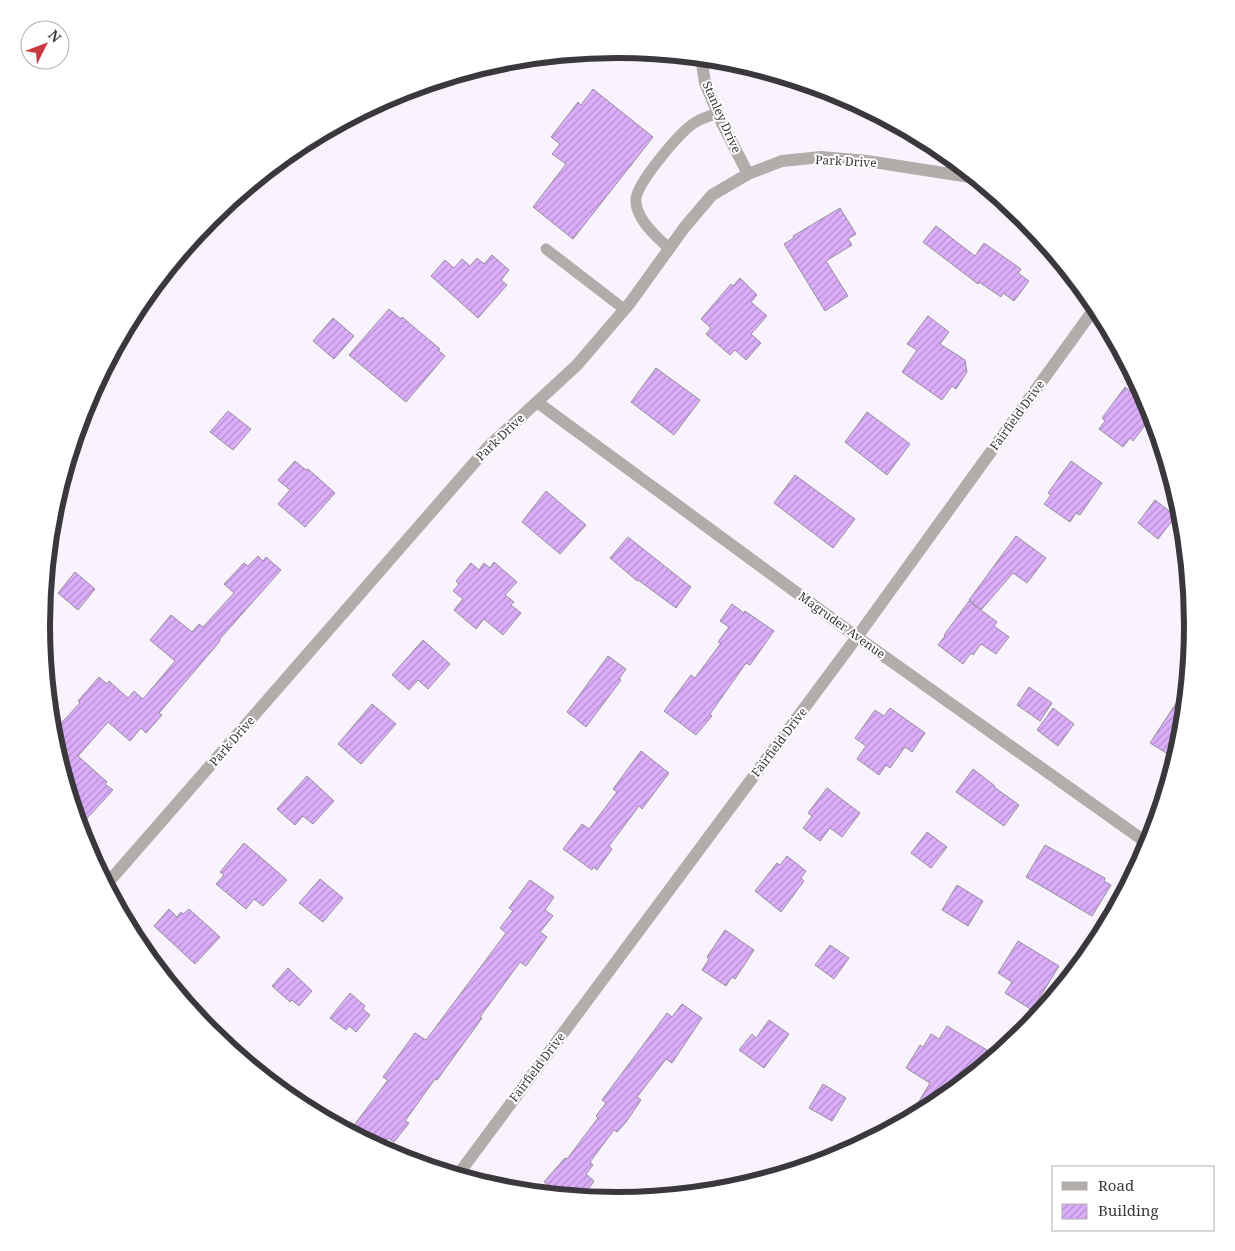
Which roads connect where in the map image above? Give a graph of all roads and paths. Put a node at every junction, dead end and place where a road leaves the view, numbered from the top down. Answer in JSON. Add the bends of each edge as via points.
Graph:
{"nodes":[{"id":1,"x":702,"y":65,"type":"edge"},
{"id":2,"x":718,"y":113,"type":"junction"},
{"id":3,"x":748,"y":174,"type":"junction"},
{"id":4,"x":964,"y":176,"type":"edge"},
{"id":5,"x":670,"y":248,"type":"junction"},
{"id":6,"x":546,"y":249,"type":"dead end"},
{"id":7,"x":624,"y":309,"type":"junction"},
{"id":8,"x":1091,"y":313,"type":"edge"},
{"id":9,"x":537,"y":402,"type":"junction"},
{"id":10,"x":858,"y":637,"type":"junction"},
{"id":11,"x":1143,"y":840,"type":"edge"},
{"id":12,"x":111,"y":879,"type":"edge"},
{"id":13,"x":460,"y":1171,"type":"edge"}],
"edges":[{"from":1,"to":2,"type":"street","name":"Stanley Drive","via":[[705,84]]},
{"from":2,"to":3,"type":"street","name":"Stanley Drive"},
{"from":2,"to":5,"type":"lane","via":[[695,122],[676,139],[643,182],[636,198],[640,215],[652,234]]},
{"from":3,"to":4,"type":"street","name":"Park Drive","via":[[782,161],[821,158],[867,160]]},
{"from":3,"to":5,"type":"street","name":"Park Drive","via":[[712,195]]},
{"from":5,"to":7,"type":"street","name":"Park Drive"},
{"from":6,"to":7,"type":"lane"},
{"from":7,"to":9,"type":"street","name":"Park Drive","via":[[577,365]]},
{"from":8,"to":10,"type":"street","name":"Fairfield Drive"},
{"from":9,"to":10,"type":"street","name":"Magruder Avenue"},
{"from":9,"to":12,"type":"street","name":"Park Drive","via":[[488,447]]},
{"from":10,"to":11,"type":"street","name":"Magruder Avenue"},
{"from":10,"to":13,"type":"street","name":"Fairfield Drive"}]}
